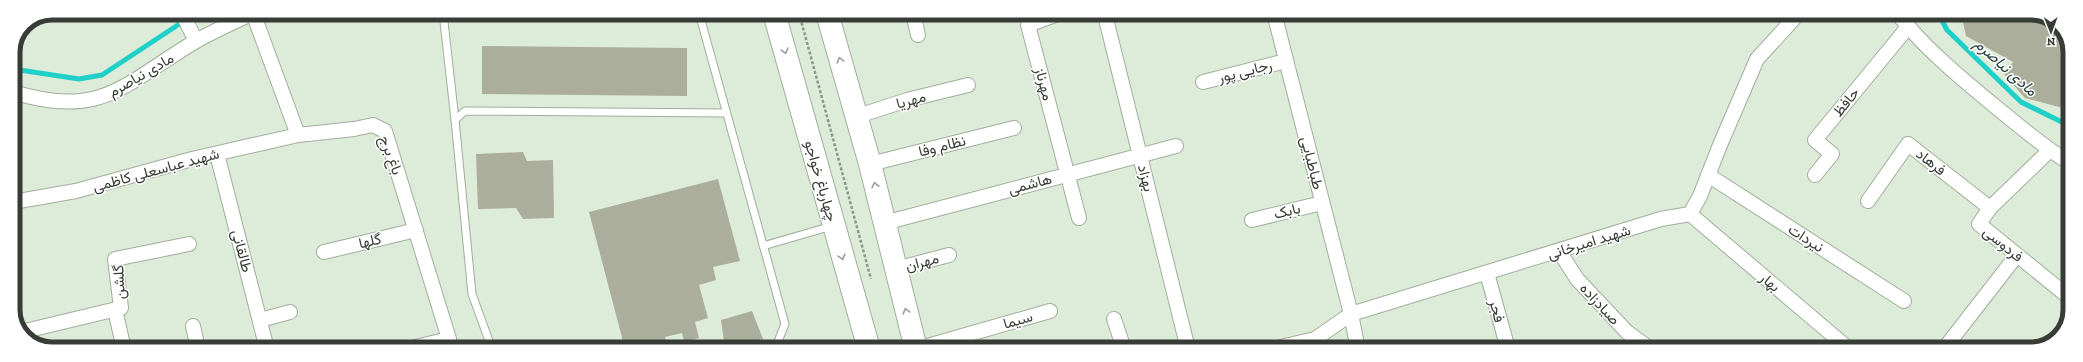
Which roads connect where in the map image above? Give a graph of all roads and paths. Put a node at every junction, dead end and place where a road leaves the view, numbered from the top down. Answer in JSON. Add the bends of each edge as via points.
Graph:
{"nodes":[{"id":1,"x":186,"y":20,"type":"edge"},
{"id":2,"x":239,"y":20,"type":"edge"},
{"id":3,"x":256,"y":20,"type":"edge"},
{"id":4,"x":444,"y":20,"type":"edge"},
{"id":5,"x":701,"y":20,"type":"edge"},
{"id":6,"x":776,"y":20,"type":"edge"},
{"id":7,"x":801,"y":20,"type":"edge"},
{"id":8,"x":829,"y":20,"type":"edge"},
{"id":9,"x":915,"y":20,"type":"edge"},
{"id":10,"x":1042,"y":20,"type":"edge"},
{"id":11,"x":1106,"y":20,"type":"edge"},
{"id":12,"x":1276,"y":20,"type":"edge"},
{"id":13,"x":1793,"y":20,"type":"edge"},
{"id":14,"x":1902,"y":20,"type":"edge"},
{"id":15,"x":1908,"y":27,"type":"junction"},
{"id":16,"x":918,"y":35,"type":"dead end"},
{"id":17,"x":196,"y":41,"type":"junction"},
{"id":18,"x":1286,"y":61,"type":"junction"},
{"id":19,"x":1203,"y":82,"type":"dead end"},
{"id":20,"x":968,"y":85,"type":"dead end"},
{"id":21,"x":20,"y":94,"type":"edge"},
{"id":22,"x":726,"y":113,"type":"junction"},
{"id":23,"x":855,"y":117,"type":"junction"},
{"id":24,"x":455,"y":120,"type":"junction"},
{"id":25,"x":1014,"y":128,"type":"dead end"},
{"id":26,"x":298,"y":135,"type":"junction"},
{"id":27,"x":1176,"y":146,"type":"dead end"},
{"id":28,"x":2049,"y":151,"type":"junction"},
{"id":29,"x":217,"y":154,"type":"junction"},
{"id":30,"x":1140,"y":154,"type":"junction"},
{"id":31,"x":2063,"y":159,"type":"edge"},
{"id":32,"x":870,"y":164,"type":"junction"},
{"id":33,"x":1067,"y":174,"type":"junction"},
{"id":34,"x":1708,"y":175,"type":"junction"},
{"id":35,"x":1815,"y":175,"type":"dead end"},
{"id":36,"x":20,"y":201,"type":"edge"},
{"id":37,"x":1868,"y":201,"type":"dead end"},
{"id":38,"x":1322,"y":202,"type":"junction"},
{"id":39,"x":1990,"y":208,"type":"junction"},
{"id":40,"x":1690,"y":214,"type":"junction"},
{"id":41,"x":1079,"y":218,"type":"dead end"},
{"id":42,"x":1252,"y":220,"type":"dead end"},
{"id":43,"x":884,"y":223,"type":"junction"},
{"id":44,"x":834,"y":226,"type":"junction"},
{"id":45,"x":416,"y":230,"type":"junction"},
{"id":46,"x":189,"y":244,"type":"dead end"},
{"id":47,"x":763,"y":246,"type":"junction"},
{"id":48,"x":1559,"y":250,"type":"junction"},
{"id":49,"x":324,"y":252,"type":"dead end"},
{"id":50,"x":949,"y":255,"type":"dead end"},
{"id":51,"x":2018,"y":255,"type":"junction"},
{"id":52,"x":896,"y":269,"type":"junction"},
{"id":53,"x":1487,"y":272,"type":"junction"},
{"id":54,"x":871,"y":280,"type":"dead end"},
{"id":55,"x":2063,"y":292,"type":"edge"},
{"id":56,"x":1904,"y":301,"type":"dead end"},
{"id":57,"x":115,"y":310,"type":"junction"},
{"id":58,"x":1050,"y":311,"type":"dead end"},
{"id":59,"x":290,"y":312,"type":"dead end"},
{"id":60,"x":1351,"y":314,"type":"junction"},
{"id":61,"x":1114,"y":319,"type":"dead end"},
{"id":62,"x":260,"y":320,"type":"junction"},
{"id":63,"x":193,"y":326,"type":"dead end"},
{"id":64,"x":27,"y":331,"type":"edge"},
{"id":65,"x":122,"y":342,"type":"edge"},
{"id":66,"x":196,"y":342,"type":"edge"},
{"id":67,"x":265,"y":342,"type":"edge"},
{"id":68,"x":439,"y":342,"type":"edge"},
{"id":69,"x":489,"y":342,"type":"edge"},
{"id":70,"x":778,"y":342,"type":"edge"},
{"id":71,"x":867,"y":342,"type":"edge"},
{"id":72,"x":915,"y":342,"type":"edge"},
{"id":73,"x":942,"y":342,"type":"edge"},
{"id":74,"x":1122,"y":342,"type":"edge"},
{"id":75,"x":1186,"y":342,"type":"edge"},
{"id":76,"x":1302,"y":342,"type":"edge"},
{"id":77,"x":1357,"y":342,"type":"edge"},
{"id":78,"x":1506,"y":342,"type":"edge"},
{"id":79,"x":1641,"y":342,"type":"edge"},
{"id":80,"x":1841,"y":342,"type":"edge"},
{"id":81,"x":1950,"y":342,"type":"edge"}],
"edges":[{"from":1,"to":17,"type":"street"},
{"from":2,"to":17,"type":"street"},
{"from":3,"to":26,"type":"street"},
{"from":4,"to":24,"type":"lane"},
{"from":5,"to":22,"type":"lane"},
{"from":6,"to":44,"type":"main road","name":"چهارباغ خواجو","one_way":true},
{"from":7,"to":54,"type":"path"},
{"from":23,"to":8,"type":"main road","one_way":true},
{"from":9,"to":16,"type":"street"},
{"from":10,"to":33,"type":"street","name":"مهرناز","via":[[1028,25]]},
{"from":11,"to":30,"type":"street","name":"بهزاد"},
{"from":12,"to":18,"type":"street","name":"طباطبایی"},
{"from":13,"to":34,"type":"street","via":[[1757,59]]},
{"from":14,"to":15,"type":"street"},
{"from":15,"to":28,"type":"street","via":[[1959,77]]},
{"from":15,"to":35,"type":"street","name":"حافظ","via":[[1815,140],[1832,154]]},
{"from":17,"to":21,"type":"street","name":"مادی نیاصرم","via":[[123,88],[104,97],[86,102],[64,102]]},
{"from":18,"to":19,"type":"street","name":"رجایی پور"},
{"from":18,"to":38,"type":"street","name":"طباطبایی"},
{"from":20,"to":23,"type":"street","name":"مهریا","via":[[907,100]]},
{"from":22,"to":24,"type":"lane","via":[[465,111]]},
{"from":22,"to":47,"type":"lane"},
{"from":23,"to":32,"type":"main road"},
{"from":24,"to":69,"type":"lane","via":[[472,294]]},
{"from":25,"to":32,"type":"street","name":"نظام وفا"},
{"from":26,"to":29,"type":"street","name":"شهید عباسعلی کاظمی"},
{"from":26,"to":45,"type":"street","name":"باغ برج","via":[[373,125],[385,131]]},
{"from":27,"to":30,"type":"street","name":"هاشمی"},
{"from":28,"to":31,"type":"street"},
{"from":28,"to":39,"type":"street","name":"فردوسی"},
{"from":29,"to":36,"type":"street","name":"شهید عباسعلی کاظمی","via":[[76,191]]},
{"from":29,"to":62,"type":"street","name":"طالقانی"},
{"from":30,"to":33,"type":"street","name":"هاشمی"},
{"from":30,"to":75,"type":"street","name":"بهزاد"},
{"from":43,"to":32,"type":"main road","one_way":true},
{"from":33,"to":41,"type":"street"},
{"from":33,"to":43,"type":"street","name":"هاشمی"},
{"from":34,"to":40,"type":"street"},
{"from":34,"to":56,"type":"street","name":"نیردات"},
{"from":37,"to":39,"type":"street","name":"فرهاد","via":[[1908,144]]},
{"from":38,"to":42,"type":"street","name":"بابک"},
{"from":38,"to":60,"type":"street","name":"طباطبایی"},
{"from":39,"to":51,"type":"street","name":"فردوسی","via":[[1978,224]]},
{"from":40,"to":48,"type":"street","name":"شهید امیرخانی"},
{"from":40,"to":80,"type":"street","name":"بهار"},
{"from":43,"to":52,"type":"main road"},
{"from":44,"to":47,"type":"lane"},
{"from":44,"to":71,"type":"main road","name":"چهارباغ خواجو","one_way":true},
{"from":45,"to":49,"type":"street","name":"گلها"},
{"from":45,"to":68,"type":"street","name":"باغ برج","via":[[448,339]]},
{"from":46,"to":57,"type":"street","name":"گلشن","via":[[115,259],[121,308]]},
{"from":47,"to":70,"type":"lane","via":[[785,324]]},
{"from":48,"to":53,"type":"street","name":"شهید امیرخانی"},
{"from":48,"to":79,"type":"street","name":"صیادزاده","via":[[1577,279],[1627,332]]},
{"from":50,"to":52,"type":"street","name":"مهران"},
{"from":51,"to":55,"type":"street","name":"فردوسی"},
{"from":51,"to":81,"type":"street"},
{"from":72,"to":52,"type":"main road","one_way":true},
{"from":53,"to":60,"type":"street","name":"شهید امیرخانی"},
{"from":53,"to":78,"type":"street","name":"فجر"},
{"from":57,"to":64,"type":"street"},
{"from":57,"to":65,"type":"street","name":"گلشن"},
{"from":58,"to":73,"type":"street","name":"سیما"},
{"from":59,"to":62,"type":"street"},
{"from":60,"to":76,"type":"street","name":"شهید امیرخانی","via":[[1315,339]]},
{"from":60,"to":77,"type":"street","name":"طباطبایی"},
{"from":61,"to":74,"type":"street"},
{"from":62,"to":67,"type":"street","name":"طالقانی"},
{"from":63,"to":66,"type":"street"}]}
